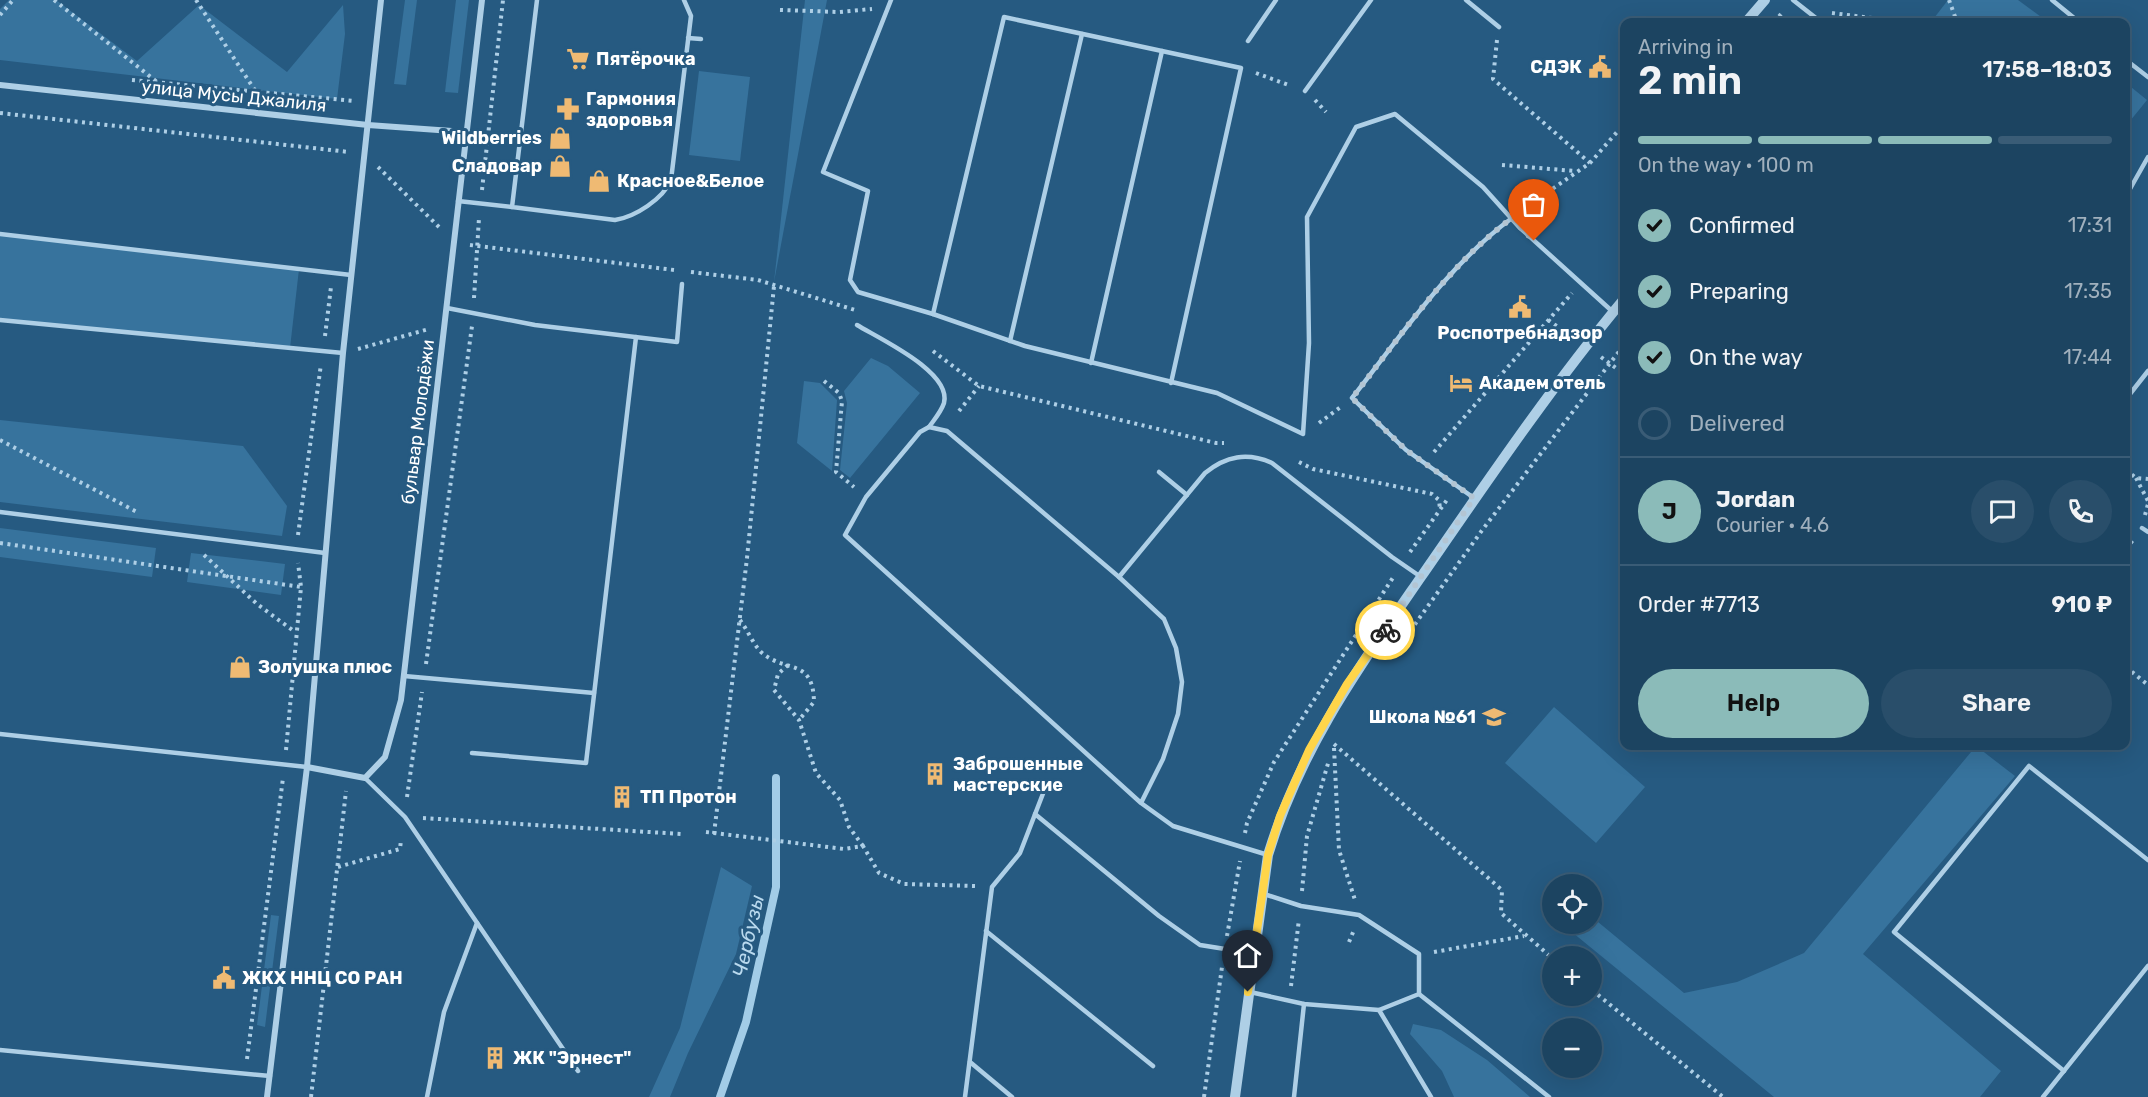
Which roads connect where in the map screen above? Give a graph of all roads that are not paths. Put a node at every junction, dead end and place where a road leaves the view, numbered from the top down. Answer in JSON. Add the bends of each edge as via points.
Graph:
{"nodes":[{"id":1,"x":381,"y":0,"type":"edge"},
{"id":2,"x":482,"y":0,"type":"edge"},
{"id":3,"x":537,"y":0,"type":"edge"},
{"id":4,"x":684,"y":0,"type":"edge"},
{"id":5,"x":891,"y":0,"type":"edge"},
{"id":6,"x":1276,"y":0,"type":"edge"},
{"id":7,"x":1371,"y":0,"type":"edge"},
{"id":8,"x":1466,"y":0,"type":"edge"},
{"id":9,"x":1765,"y":0,"type":"edge"},
{"id":10,"x":1793,"y":0,"type":"edge"},
{"id":11,"x":2052,"y":0,"type":"edge"},
{"id":12,"x":1749,"y":18,"type":"edge"},
{"id":13,"x":1816,"y":18,"type":"edge"},
{"id":14,"x":2074,"y":18,"type":"edge"},
{"id":15,"x":1499,"y":27,"type":"road end"},
{"id":16,"x":1082,"y":34,"type":"junction"},
{"id":17,"x":688,"y":38,"type":"junction"},
{"id":18,"x":701,"y":39,"type":"dead end"},
{"id":19,"x":1248,"y":41,"type":"dead end"},
{"id":20,"x":1162,"y":51,"type":"junction"},
{"id":21,"x":2130,"y":63,"type":"edge"},
{"id":22,"x":2148,"y":77,"type":"edge"},
{"id":23,"x":0,"y":85,"type":"edge"},
{"id":24,"x":1305,"y":90,"type":"road end"},
{"id":25,"x":368,"y":125,"type":"junction"},
{"id":26,"x":466,"y":132,"type":"junction"},
{"id":27,"x":2148,"y":157,"type":"edge"},
{"id":28,"x":2130,"y":189,"type":"edge"},
{"id":29,"x":458,"y":201,"type":"junction"},
{"id":30,"x":512,"y":207,"type":"junction"},
{"id":31,"x":1512,"y":218,"type":"junction"},
{"id":32,"x":0,"y":234,"type":"edge"},
{"id":33,"x":351,"y":275,"type":"junction"},
{"id":34,"x":682,"y":284,"type":"dead end"},
{"id":35,"x":1620,"y":304,"type":"edge"},
{"id":36,"x":447,"y":308,"type":"junction"},
{"id":37,"x":1613,"y":312,"type":"junction"},
{"id":38,"x":933,"y":314,"type":"junction"},
{"id":39,"x":0,"y":320,"type":"edge"},
{"id":40,"x":857,"y":326,"type":"dead end"},
{"id":41,"x":636,"y":337,"type":"junction"},
{"id":42,"x":1010,"y":341,"type":"junction"},
{"id":43,"x":343,"y":353,"type":"junction"},
{"id":44,"x":1091,"y":363,"type":"junction"},
{"id":45,"x":2148,"y":371,"type":"edge"},
{"id":46,"x":1171,"y":383,"type":"junction"},
{"id":47,"x":2130,"y":394,"type":"edge"},
{"id":48,"x":929,"y":428,"type":"junction"},
{"id":49,"x":1159,"y":472,"type":"dead end"},
{"id":50,"x":1187,"y":495,"type":"junction"},
{"id":51,"x":1474,"y":498,"type":"junction"},
{"id":52,"x":0,"y":512,"type":"edge"},
{"id":53,"x":2142,"y":528,"type":"dead end"},
{"id":54,"x":2148,"y":532,"type":"edge"},
{"id":55,"x":325,"y":553,"type":"junction"},
{"id":56,"x":1119,"y":577,"type":"junction"},
{"id":57,"x":1421,"y":577,"type":"junction"},
{"id":58,"x":404,"y":676,"type":"junction"},
{"id":59,"x":594,"y":693,"type":"junction"},
{"id":60,"x":0,"y":734,"type":"edge"},
{"id":61,"x":472,"y":753,"type":"dead end"},
{"id":62,"x":307,"y":767,"type":"junction"},
{"id":63,"x":365,"y":778,"type":"junction"},
{"id":64,"x":1044,"y":791,"type":"dead end"},
{"id":65,"x":1141,"y":803,"type":"junction"},
{"id":66,"x":1035,"y":814,"type":"junction"},
{"id":67,"x":1268,"y":855,"type":"junction"},
{"id":68,"x":2148,"y":860,"type":"edge"},
{"id":69,"x":1264,"y":894,"type":"junction"},
{"id":70,"x":477,"y":923,"type":"junction"},
{"id":71,"x":986,"y":931,"type":"junction"},
{"id":72,"x":2148,"y":966,"type":"edge"},
{"id":73,"x":1251,"y":971,"type":"junction"},
{"id":74,"x":1248,"y":992,"type":"junction"},
{"id":75,"x":1419,"y":994,"type":"junction"},
{"id":76,"x":1304,"y":1004,"type":"junction"},
{"id":77,"x":1379,"y":1010,"type":"junction"},
{"id":78,"x":0,"y":1050,"type":"edge"},
{"id":79,"x":969,"y":1062,"type":"junction"},
{"id":80,"x":1153,"y":1066,"type":"dead end"},
{"id":81,"x":578,"y":1071,"type":"dead end"},
{"id":82,"x":2064,"y":1071,"type":"junction"},
{"id":83,"x":270,"y":1076,"type":"junction"},
{"id":84,"x":267,"y":1097,"type":"edge"},
{"id":85,"x":427,"y":1097,"type":"edge"},
{"id":86,"x":965,"y":1097,"type":"edge"},
{"id":87,"x":1011,"y":1097,"type":"edge"},
{"id":88,"x":1235,"y":1097,"type":"edge"},
{"id":89,"x":1294,"y":1097,"type":"edge"},
{"id":90,"x":1431,"y":1097,"type":"edge"},
{"id":91,"x":1549,"y":1097,"type":"edge"},
{"id":92,"x":2043,"y":1097,"type":"edge"}],
"edges":[{"from":1,"to":25,"type":"street"},
{"from":2,"to":26,"type":"street","name":"бульвар Молодёжи"},
{"from":3,"to":30,"type":"lane"},
{"from":4,"to":17,"type":"lane","via":[[691,16]]},
{"from":5,"to":38,"type":"lane","via":[[823,172],[868,192],[850,280],[858,292]]},
{"from":6,"to":19,"type":"lane"},
{"from":7,"to":24,"type":"lane"},
{"from":8,"to":15,"type":"lane"},
{"from":9,"to":12,"type":"street"},
{"from":10,"to":13,"type":"lane"},
{"from":11,"to":14,"type":"lane"},
{"from":16,"to":20,"type":"lane"},
{"from":16,"to":38,"type":"lane","via":[[1004,17]]},
{"from":16,"to":42,"type":"lane"},
{"from":17,"to":18,"type":"lane"},
{"from":17,"to":30,"type":"lane","via":[[671,180],[661,196],[626,217],[615,219]]},
{"from":20,"to":44,"type":"lane"},
{"from":20,"to":46,"type":"lane","via":[[1241,68]]},
{"from":21,"to":22,"type":"lane"},
{"from":23,"to":25,"type":"street","name":"улица Мусы Джалиля"},
{"from":25,"to":26,"type":"street","name":"улица Мусы Джалиля"},
{"from":25,"to":33,"type":"street"},
{"from":26,"to":29,"type":"street","name":"бульвар Молодёжи"},
{"from":27,"to":28,"type":"lane"},
{"from":29,"to":30,"type":"lane"},
{"from":29,"to":36,"type":"street","name":"бульвар Молодёжи"},
{"from":31,"to":37,"type":"lane"},
{"from":31,"to":46,"type":"lane","via":[[1483,188],[1395,114],[1356,127],[1307,217],[1309,355],[1303,434],[1217,393]]},
{"from":31,"to":51,"type":"lane","via":[[1482,240],[1440,287],[1352,398],[1406,450]]},
{"from":32,"to":33,"type":"lane"},
{"from":33,"to":43,"type":"street"},
{"from":34,"to":41,"type":"lane","via":[[677,342]]},
{"from":35,"to":37,"type":"street"},
{"from":36,"to":41,"type":"lane","via":[[536,325]]},
{"from":36,"to":58,"type":"street","name":"бульвар Молодёжи"},
{"from":37,"to":51,"type":"street"},
{"from":38,"to":42,"type":"lane"},
{"from":39,"to":43,"type":"lane"},
{"from":40,"to":48,"type":"lane","via":[[913,359],[938,380],[944,390],[944,402]]},
{"from":41,"to":59,"type":"lane"},
{"from":42,"to":44,"type":"lane"},
{"from":43,"to":55,"type":"street"},
{"from":44,"to":46,"type":"lane"},
{"from":45,"to":47,"type":"lane"},
{"from":48,"to":56,"type":"lane","via":[[943,430]]},
{"from":48,"to":65,"type":"lane","via":[[920,432],[866,497],[845,535]]},
{"from":49,"to":50,"type":"lane"},
{"from":50,"to":56,"type":"lane"},
{"from":50,"to":57,"type":"lane","via":[[1218,463],[1257,456],[1272,463]]},
{"from":51,"to":57,"type":"street"},
{"from":52,"to":55,"type":"lane"},
{"from":53,"to":54,"type":"lane"},
{"from":55,"to":62,"type":"street"},
{"from":56,"to":65,"type":"lane","via":[[1164,619],[1176,648],[1182,681],[1178,714],[1163,759]]},
{"from":57,"to":67,"type":"street","via":[[1347,684],[1309,750],[1280,816]]},
{"from":58,"to":59,"type":"lane"},
{"from":58,"to":63,"type":"street","name":"бульвар Молодёжи","via":[[385,757]]},
{"from":59,"to":61,"type":"lane","via":[[586,763]]},
{"from":60,"to":62,"type":"lane"},
{"from":62,"to":63,"type":"street"},
{"from":62,"to":83,"type":"street"},
{"from":63,"to":70,"type":"lane","via":[[405,817]]},
{"from":64,"to":66,"type":"lane"},
{"from":65,"to":67,"type":"lane","via":[[1173,826]]},
{"from":66,"to":71,"type":"lane","via":[[1020,853],[992,887]]},
{"from":66,"to":73,"type":"lane","via":[[1159,916],[1200,945],[1225,949]]},
{"from":67,"to":69,"type":"street"},
{"from":68,"to":82,"type":"lane","via":[[2030,766],[1894,932]]},
{"from":69,"to":73,"type":"street"},
{"from":69,"to":75,"type":"lane","via":[[1301,906],[1359,915],[1419,954]]},
{"from":70,"to":81,"type":"lane"},
{"from":70,"to":85,"type":"lane","via":[[444,1012]]},
{"from":71,"to":79,"type":"lane"},
{"from":71,"to":80,"type":"lane"},
{"from":72,"to":82,"type":"lane"},
{"from":73,"to":74,"type":"street"},
{"from":74,"to":76,"type":"lane"},
{"from":74,"to":88,"type":"street"},
{"from":75,"to":77,"type":"lane"},
{"from":75,"to":91,"type":"lane"},
{"from":76,"to":77,"type":"lane"},
{"from":76,"to":89,"type":"lane"},
{"from":77,"to":90,"type":"lane"},
{"from":78,"to":83,"type":"lane"},
{"from":79,"to":86,"type":"lane"},
{"from":79,"to":87,"type":"lane"},
{"from":82,"to":92,"type":"lane"},
{"from":83,"to":84,"type":"street"}]}
